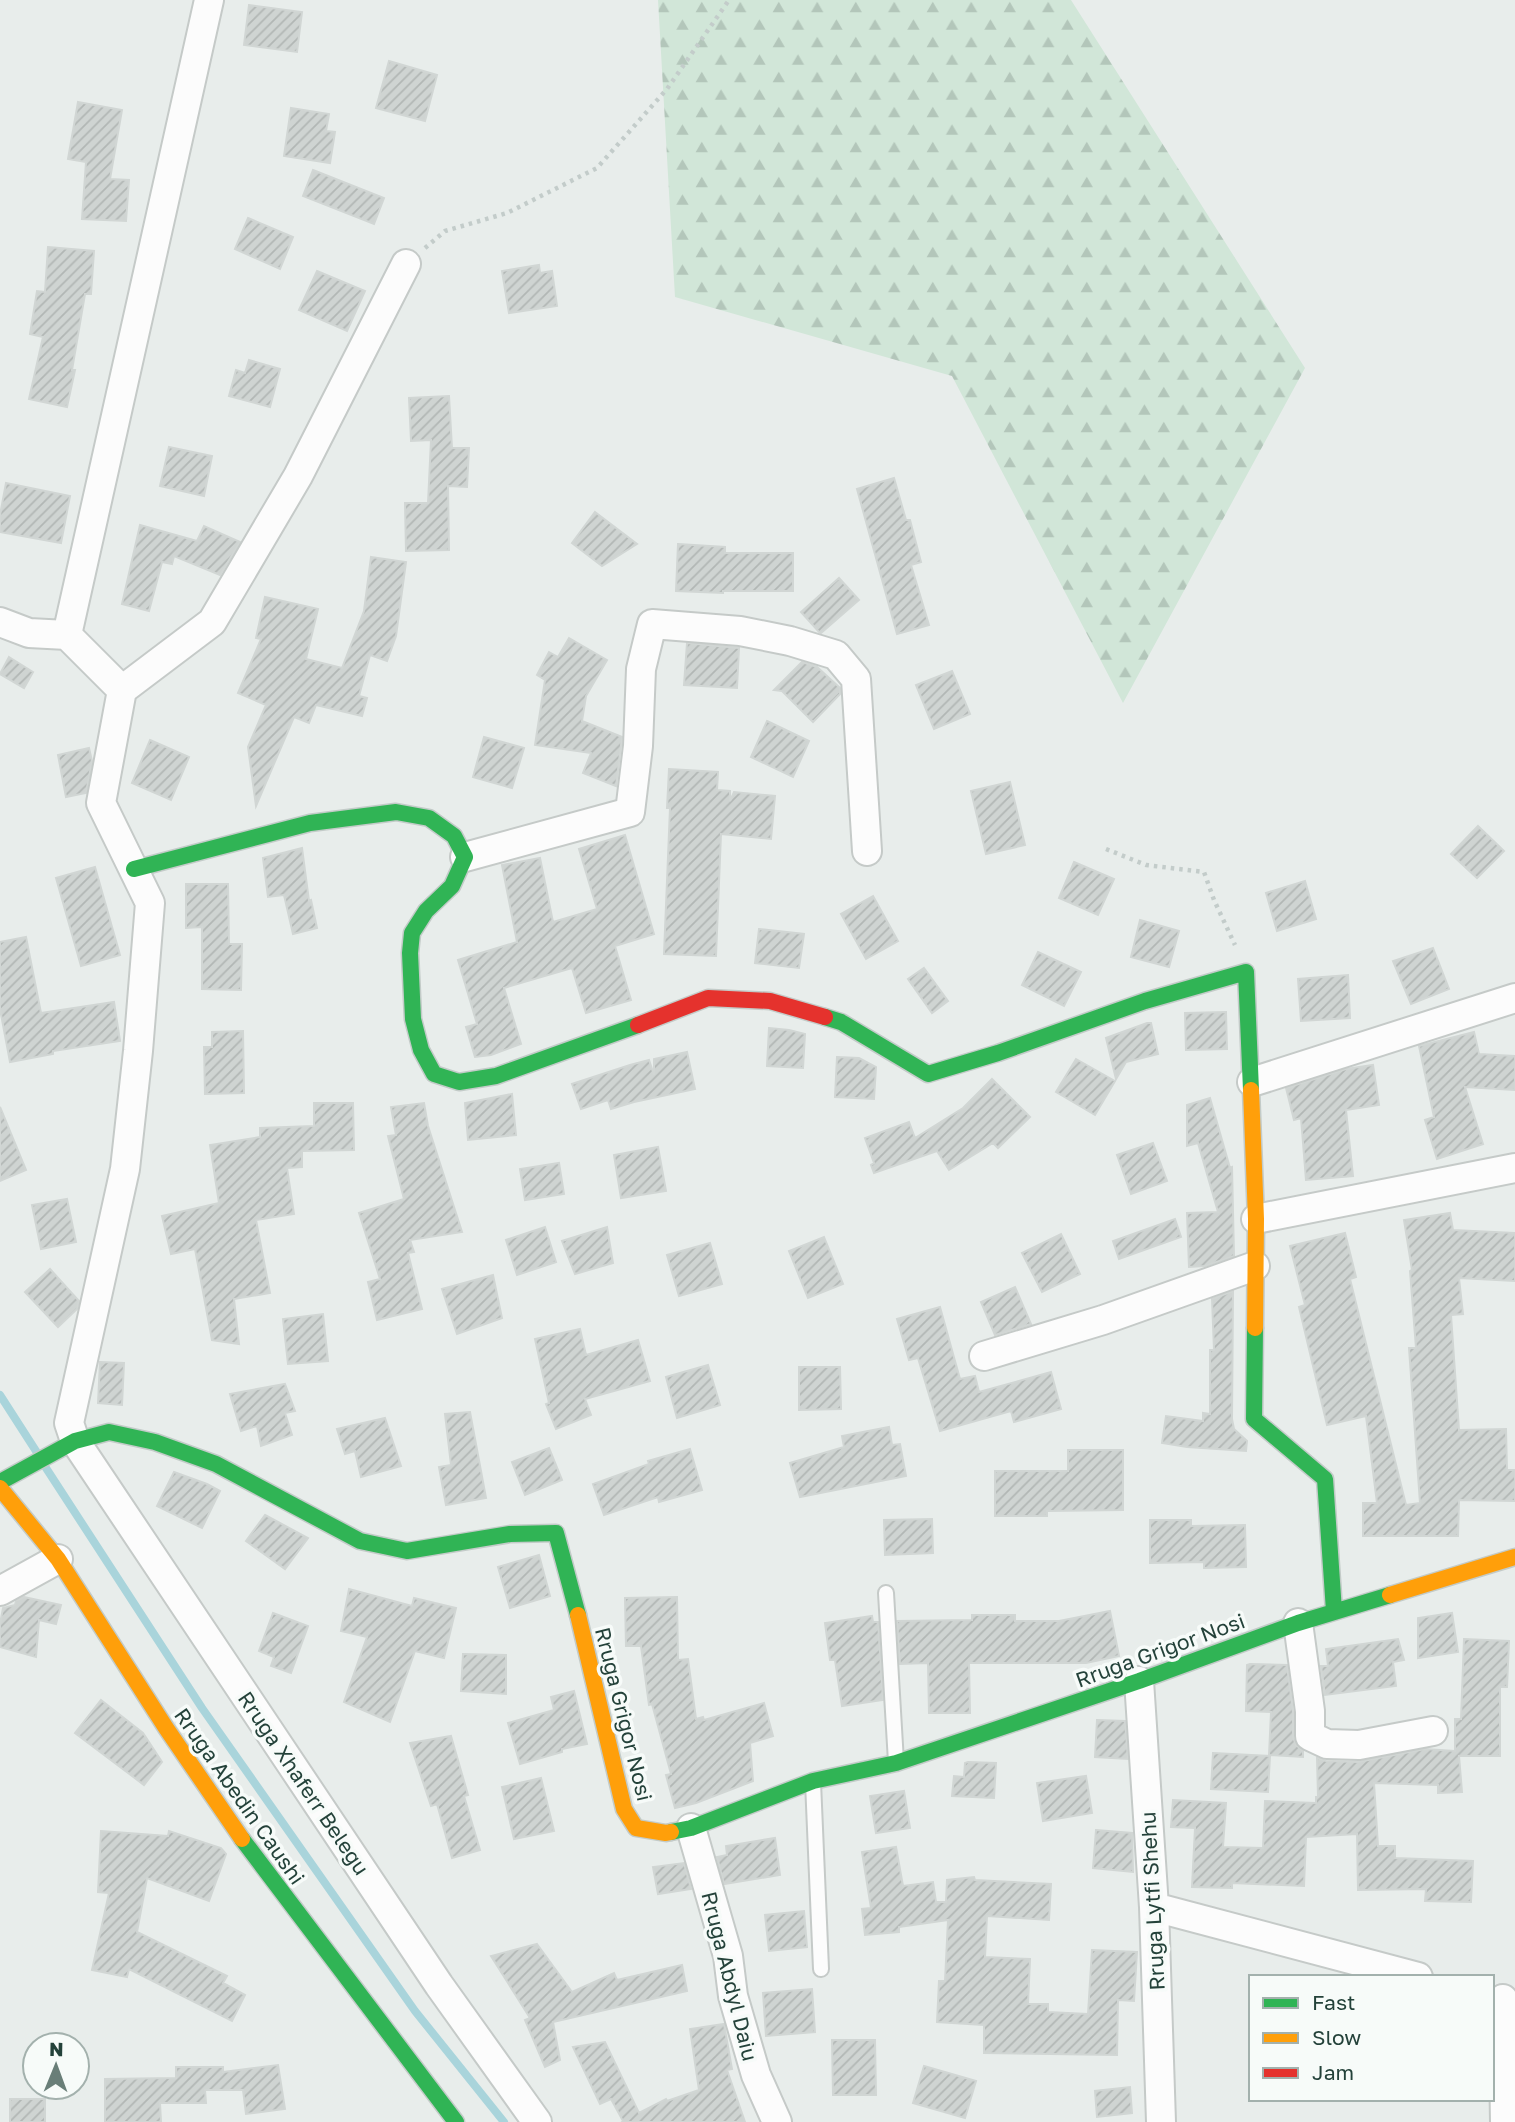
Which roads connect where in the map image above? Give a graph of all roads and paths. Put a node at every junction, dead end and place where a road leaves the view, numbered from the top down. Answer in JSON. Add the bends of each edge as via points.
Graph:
{"nodes":[{"id":1,"x":209,"y":0,"type":"edge"},
{"id":2,"x":729,"y":0,"type":"edge"},
{"id":3,"x":406,"y":264,"type":"joint"},
{"id":4,"x":0,"y":622,"type":"edge"},
{"id":5,"x":67,"y":635,"type":"junction"},
{"id":6,"x":122,"y":690,"type":"junction"},
{"id":7,"x":1106,"y":849,"type":"dead end"},
{"id":8,"x":867,"y":851,"type":"dead end"},
{"id":9,"x":464,"y":858,"type":"junction"},
{"id":10,"x":134,"y":869,"type":"junction"},
{"id":11,"x":1246,"y":972,"type":"junction"},
{"id":12,"x":1515,"y":998,"type":"edge"},
{"id":13,"x":1252,"y":1082,"type":"junction"},
{"id":14,"x":1515,"y":1168,"type":"edge"},
{"id":15,"x":1256,"y":1219,"type":"junction"},
{"id":16,"x":1255,"y":1266,"type":"junction"},
{"id":17,"x":984,"y":1356,"type":"dead end"},
{"id":18,"x":63,"y":1448,"type":"junction"},
{"id":19,"x":0,"y":1485,"type":"edge"},
{"id":20,"x":1515,"y":1556,"type":"edge"},
{"id":21,"x":58,"y":1559,"type":"junction"},
{"id":22,"x":0,"y":1591,"type":"edge"},
{"id":23,"x":886,"y":1593,"type":"dead end"},
{"id":24,"x":1334,"y":1611,"type":"junction"},
{"id":25,"x":1298,"y":1623,"type":"junction"},
{"id":26,"x":1139,"y":1681,"type":"junction"},
{"id":27,"x":1433,"y":1731,"type":"dead end"},
{"id":28,"x":896,"y":1763,"type":"junction"},
{"id":29,"x":813,"y":1781,"type":"junction"},
{"id":30,"x":691,"y":1828,"type":"junction"},
{"id":31,"x":1154,"y":1907,"type":"junction"},
{"id":32,"x":821,"y":1969,"type":"dead end"},
{"id":33,"x":1410,"y":1975,"type":"edge"},
{"id":34,"x":1503,"y":1998,"type":"edge"},
{"id":35,"x":456,"y":2122,"type":"edge"},
{"id":36,"x":537,"y":2122,"type":"edge"},
{"id":37,"x":777,"y":2122,"type":"edge"},
{"id":38,"x":1161,"y":2122,"type":"edge"},
{"id":39,"x":1505,"y":2122,"type":"edge"}],
"edges":[{"from":1,"to":5,"type":"street"},
{"from":2,"to":3,"type":"path","via":[[667,89],[597,168],[507,214],[445,231]]},
{"from":3,"to":6,"type":"street","via":[[299,475],[212,622]]},
{"from":4,"to":5,"type":"street","via":[[29,633]]},
{"from":5,"to":6,"type":"street"},
{"from":6,"to":10,"type":"street","via":[[101,803]]},
{"from":7,"to":11,"type":"path","via":[[1146,865],[1204,872]]},
{"from":8,"to":9,"type":"street","via":[[856,679],[836,655],[740,631],[652,624],[640,669],[638,746],[629,812]]},
{"from":9,"to":10,"type":"street","via":[[454,836],[429,818],[396,812],[310,823]]},
{"from":9,"to":11,"type":"street","via":[[452,886],[426,911],[412,933],[410,953],[413,1019],[421,1050],[434,1074],[459,1083],[496,1076],[708,998],[769,1001],[841,1022],[928,1074]]},
{"from":10,"to":18,"type":"street","via":[[150,903],[125,1169]]},
{"from":11,"to":13,"type":"street"},
{"from":12,"to":13,"type":"street"},
{"from":13,"to":15,"type":"street"},
{"from":14,"to":15,"type":"street"},
{"from":15,"to":16,"type":"street"},
{"from":16,"to":17,"type":"street"},
{"from":16,"to":24,"type":"street","via":[[1255,1419],[1325,1479]]},
{"from":18,"to":19,"type":"street"},
{"from":18,"to":30,"type":"street","name":"Rruga Grigor Nosi","via":[[109,1432],[155,1442],[216,1464],[360,1541],[407,1551],[510,1534],[556,1533],[624,1809],[636,1828],[666,1833]]},
{"from":18,"to":36,"type":"street","name":"Rruga Xhaferr Belegu"},
{"from":19,"to":21,"type":"street","name":"Rruga Abedin Caushi"},
{"from":20,"to":24,"type":"street","name":"Rruga Grigor Nosi"},
{"from":21,"to":22,"type":"street"},
{"from":21,"to":35,"type":"street","name":"Rruga Abedin Caushi","via":[[254,1857]]},
{"from":23,"to":28,"type":"lane"},
{"from":24,"to":25,"type":"street","name":"Rruga Grigor Nosi"},
{"from":25,"to":26,"type":"street","name":"Rruga Grigor Nosi"},
{"from":25,"to":27,"type":"street","via":[[1310,1736],[1327,1744],[1359,1745]]},
{"from":26,"to":28,"type":"street","name":"Rruga Grigor Nosi"},
{"from":26,"to":31,"type":"street","name":"Rruga Lytfi Shehu"},
{"from":28,"to":29,"type":"street","name":"Rruga Grigor Nosi"},
{"from":29,"to":30,"type":"street","name":"Rruga Grigor Nosi"},
{"from":29,"to":32,"type":"lane"},
{"from":30,"to":37,"type":"street","name":"Rruga Abdyl Daiu","via":[[756,2075]]},
{"from":31,"to":33,"type":"street"},
{"from":31,"to":38,"type":"street","name":"Rruga Lytfi Shehu"},
{"from":34,"to":39,"type":"street"}]}
